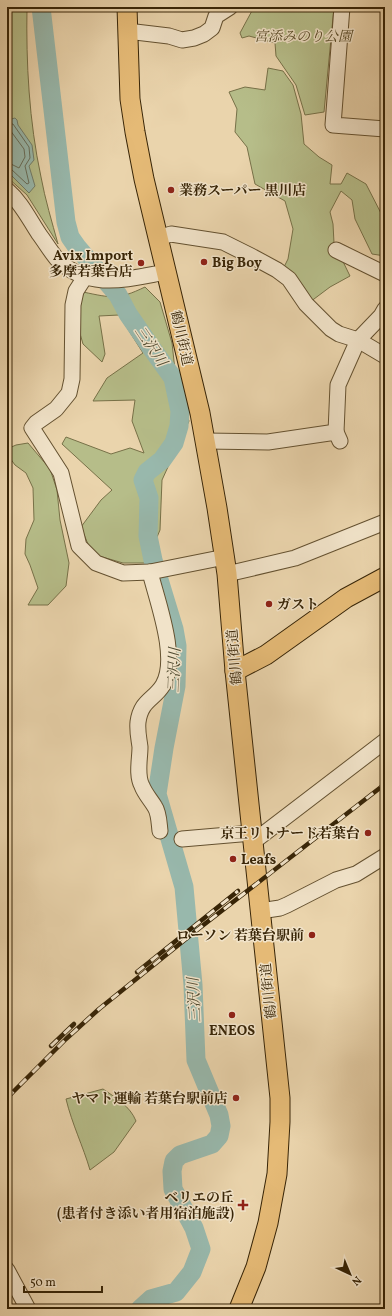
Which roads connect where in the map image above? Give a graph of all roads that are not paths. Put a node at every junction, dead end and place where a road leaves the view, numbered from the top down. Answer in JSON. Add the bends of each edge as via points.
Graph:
{"nodes":[{"id":1,"x":127,"y":7,"type":"edge"},
{"id":2,"x":230,"y":7,"type":"edge"},
{"id":3,"x":342,"y":7,"type":"edge"},
{"id":4,"x":127,"y":31,"type":"junction"},
{"id":5,"x":385,"y":129,"type":"edge"},
{"id":6,"x":7,"y":190,"type":"edge"},
{"id":7,"x":158,"y":238,"type":"junction"},
{"id":8,"x":336,"y":250,"type":"dead end"},
{"id":9,"x":166,"y":272,"type":"junction"},
{"id":10,"x":385,"y":274,"type":"edge"},
{"id":11,"x":87,"y":278,"type":"junction"},
{"id":12,"x":385,"y":309,"type":"edge"},
{"id":13,"x":358,"y":340,"type":"junction"},
{"id":14,"x":385,"y":356,"type":"edge"},
{"id":15,"x":206,"y":441,"type":"junction"},
{"id":16,"x":385,"y":522,"type":"edge"},
{"id":17,"x":226,"y":566,"type":"junction"},
{"id":18,"x":150,"y":572,"type":"junction"},
{"id":19,"x":385,"y":577,"type":"edge"},
{"id":20,"x":235,"y":671,"type":"junction"},
{"id":21,"x":385,"y":741,"type":"edge"},
{"id":22,"x":160,"y":831,"type":"dead end"},
{"id":23,"x":252,"y":838,"type":"junction"},
{"id":24,"x":182,"y":840,"type":"dead end"},
{"id":25,"x":381,"y":851,"type":"edge"},
{"id":26,"x":336,"y":880,"type":"junction"},
{"id":27,"x":260,"y":911,"type":"junction"},
{"id":28,"x":7,"y":1270,"type":"edge"},
{"id":29,"x":28,"y":1309,"type":"edge"},
{"id":30,"x":239,"y":1309,"type":"edge"}],
"edges":[{"from":1,"to":4,"type":"main road","name":"鶴川街道"},
{"from":2,"to":4,"type":"street","via":[[216,16],[212,28],[194,38],[182,40]]},
{"from":3,"to":5,"type":"street","via":[[333,125]]},
{"from":4,"to":7,"type":"main road","name":"鶴川街道","via":[[130,99]]},
{"from":6,"to":11,"type":"street","via":[[57,259]]},
{"from":7,"to":9,"type":"main road","name":"鶴川街道"},
{"from":7,"to":13,"type":"street","via":[[172,234],[223,242],[253,256],[288,279],[306,304],[330,329]]},
{"from":8,"to":10,"type":"street"},
{"from":9,"to":11,"type":"street","via":[[111,281]]},
{"from":9,"to":15,"type":"main road","name":"鶴川街道"},
{"from":11,"to":18,"type":"street","via":[[76,291],[73,305],[72,379],[69,393],[56,409],[32,428],[61,473],[78,546],[96,563],[109,568],[123,573]]},
{"from":12,"to":13,"type":"street"},
{"from":13,"to":14,"type":"street"},
{"from":13,"to":15,"type":"street","via":[[338,385],[338,436],[268,442]]},
{"from":15,"to":17,"type":"main road","name":"鶴川街道"},
{"from":16,"to":17,"type":"street","via":[[295,558]]},
{"from":17,"to":18,"type":"street"},
{"from":17,"to":20,"type":"main road","name":"鶴川街道"},
{"from":18,"to":22,"type":"street","via":[[168,645],[169,660],[167,676],[162,686],[143,705],[138,721],[139,773],[141,785],[156,808]]},
{"from":19,"to":20,"type":"main road","via":[[346,598],[266,655]]},
{"from":20,"to":23,"type":"main road","name":"鶴川街道"},
{"from":21,"to":23,"type":"street"},
{"from":23,"to":24,"type":"street"},
{"from":23,"to":27,"type":"main road","name":"鶴川街道"},
{"from":25,"to":26,"type":"street","via":[[351,867]]},
{"from":25,"to":26,"type":"street","via":[[364,869]]},
{"from":26,"to":27,"type":"street","via":[[284,907]]},
{"from":27,"to":30,"type":"main road","name":"鶴川街道","via":[[278,1075],[280,1122],[277,1174],[268,1224],[256,1267]]},
{"from":28,"to":29,"type":"street"}]}
